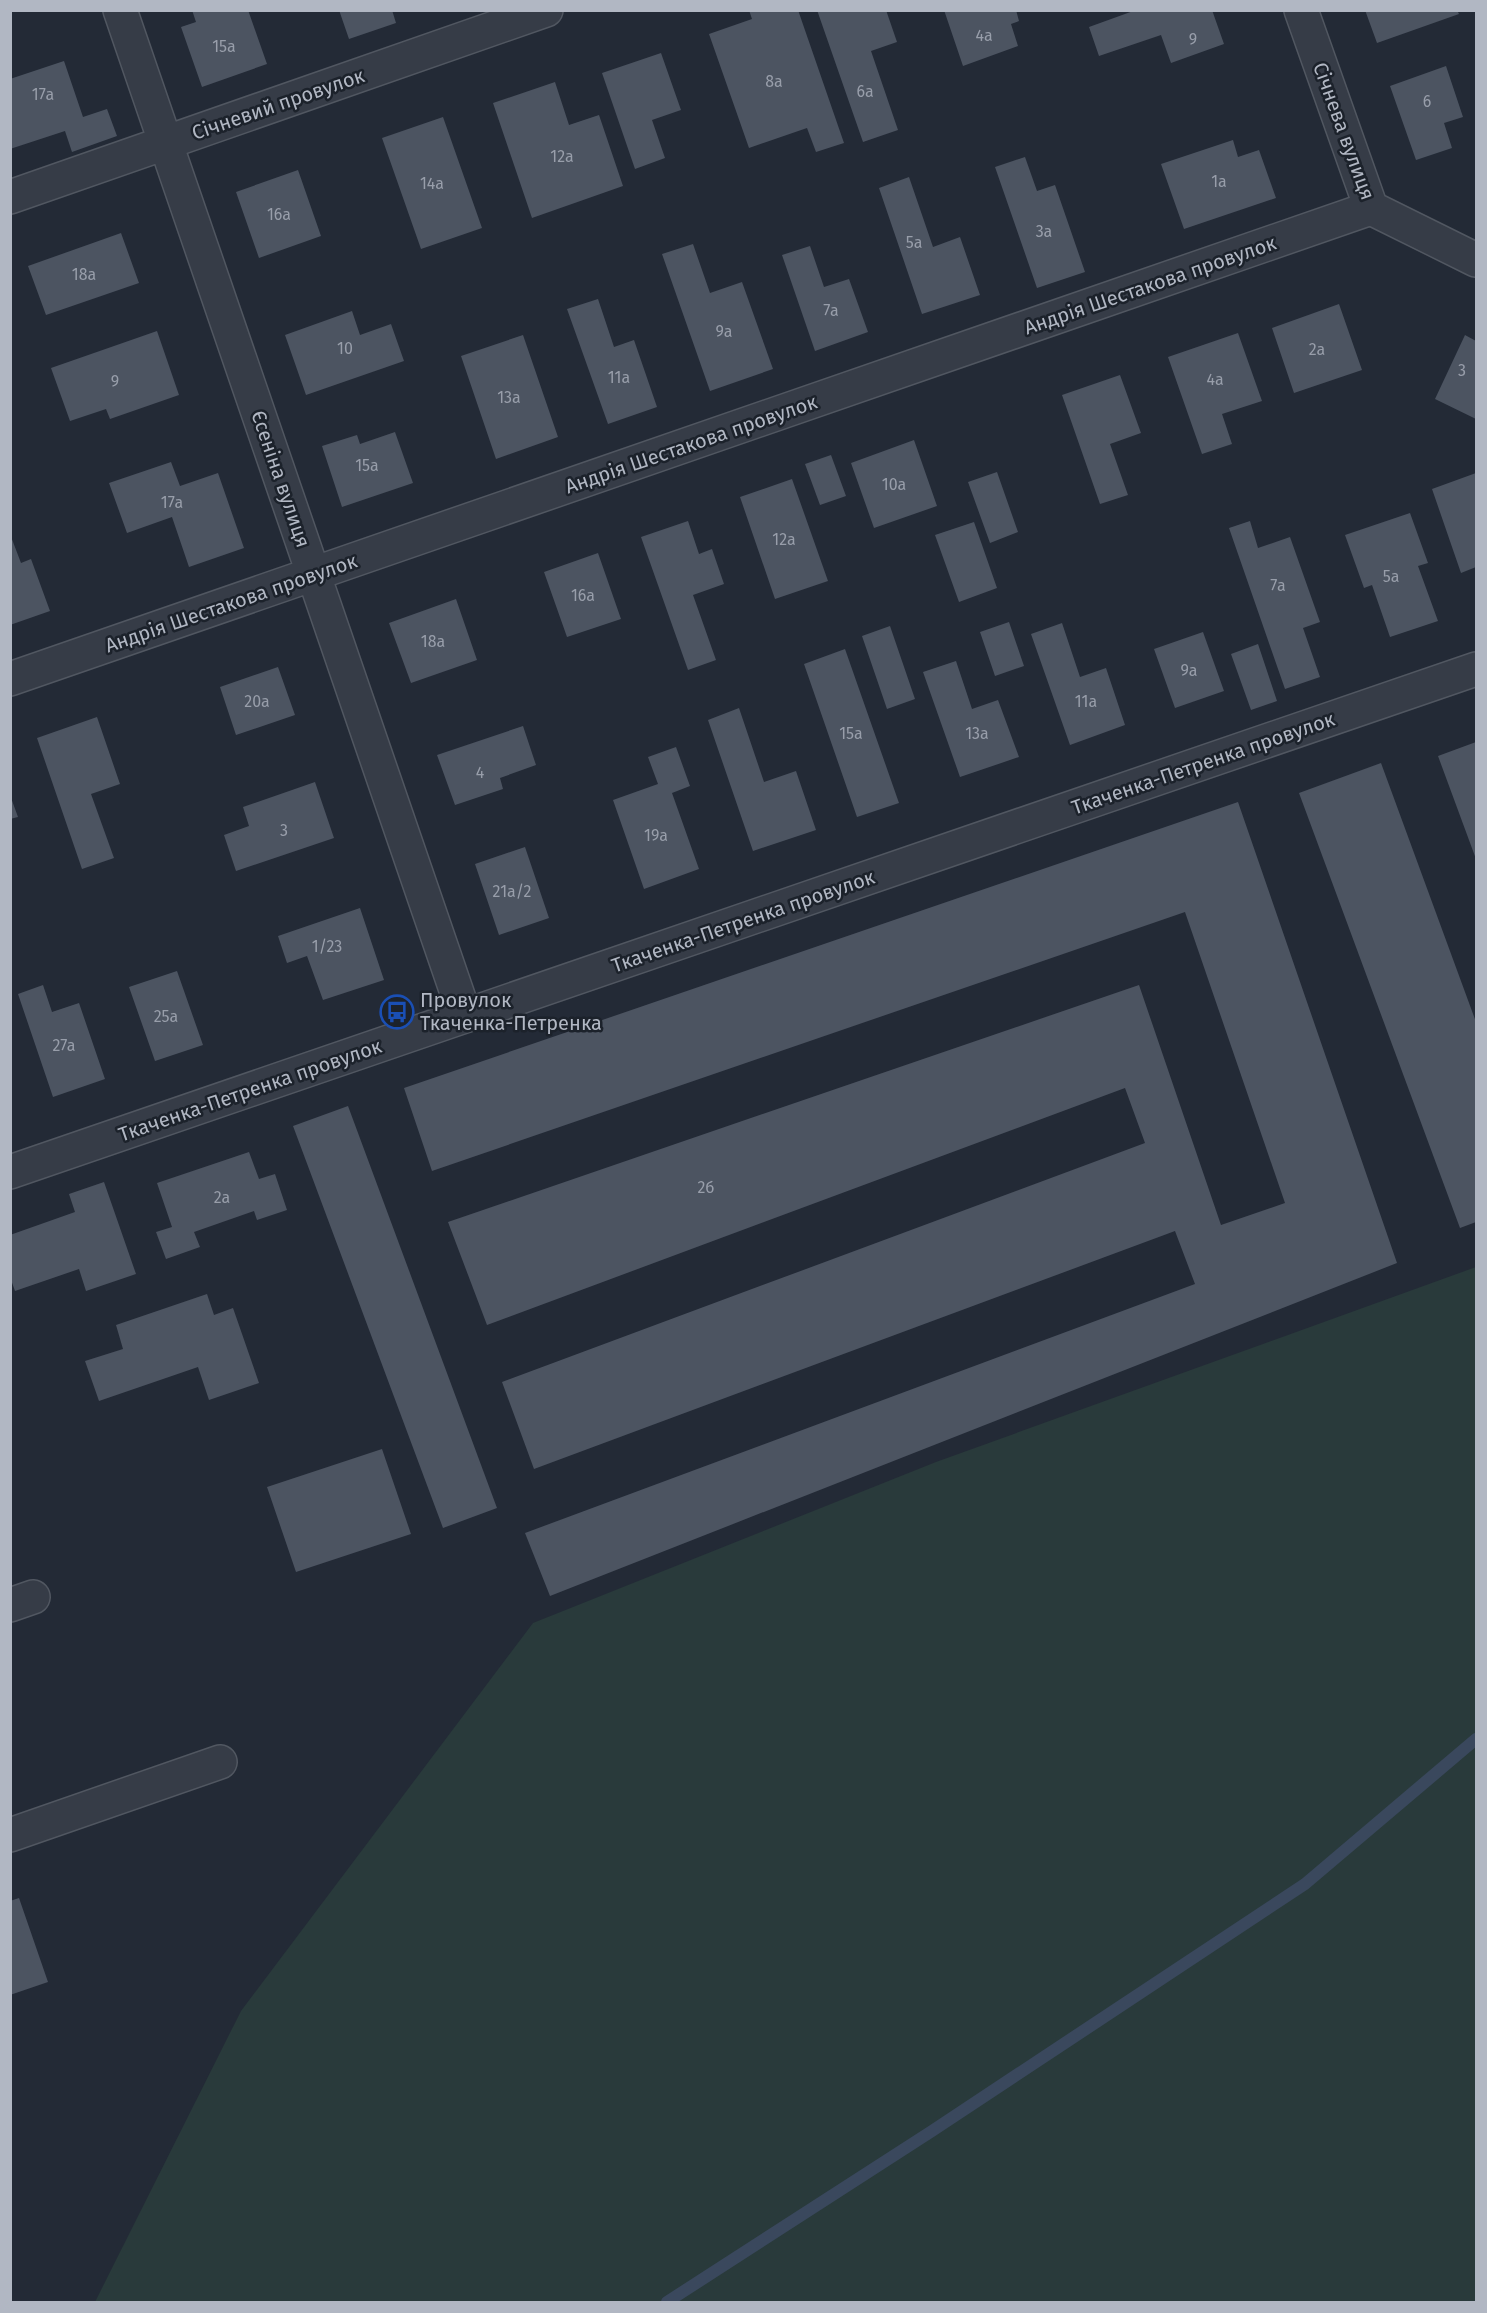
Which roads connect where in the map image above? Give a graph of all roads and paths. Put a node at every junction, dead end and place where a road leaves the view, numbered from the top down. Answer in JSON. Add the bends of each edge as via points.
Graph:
{"nodes":[{"id":1,"x":120,"y":10,"type":"edge"},
{"id":2,"x":546,"y":10,"type":"edge"},
{"id":3,"x":1301,"y":10,"type":"edge"},
{"id":4,"x":166,"y":143,"type":"junction"},
{"id":5,"x":10,"y":197,"type":"edge"},
{"id":6,"x":1371,"y":208,"type":"junction"},
{"id":7,"x":1476,"y":260,"type":"edge"},
{"id":8,"x":314,"y":574,"type":"junction"},
{"id":9,"x":1476,"y":669,"type":"edge"},
{"id":10,"x":10,"y":679,"type":"edge"},
{"id":11,"x":465,"y":1016,"type":"junction"},
{"id":12,"x":10,"y":1172,"type":"edge"},
{"id":13,"x":219,"y":1762,"type":"dead end"},
{"id":14,"x":10,"y":1835,"type":"edge"}],
"edges":[{"from":1,"to":4,"type":"street","name":"Єсеніна вулиця"},
{"from":2,"to":4,"type":"street","name":"Січневий провулок"},
{"from":3,"to":6,"type":"street","name":"Січнева вулиця"},
{"from":4,"to":5,"type":"street","name":"Січневий провулок"},
{"from":4,"to":8,"type":"street","name":"Єсеніна вулиця"},
{"from":6,"to":7,"type":"street","name":"Січнева вулиця"},
{"from":6,"to":8,"type":"street","name":"Андрія Шестакова провулок"},
{"from":8,"to":10,"type":"street","name":"Андрія Шестакова провулок"},
{"from":8,"to":11,"type":"street","name":"Єсеніна вулиця"},
{"from":9,"to":11,"type":"street","name":"Ткаченка-Петренка провулок"},
{"from":11,"to":12,"type":"street","name":"Ткаченка-Петренка провулок"},
{"from":13,"to":14,"type":"street"}]}
